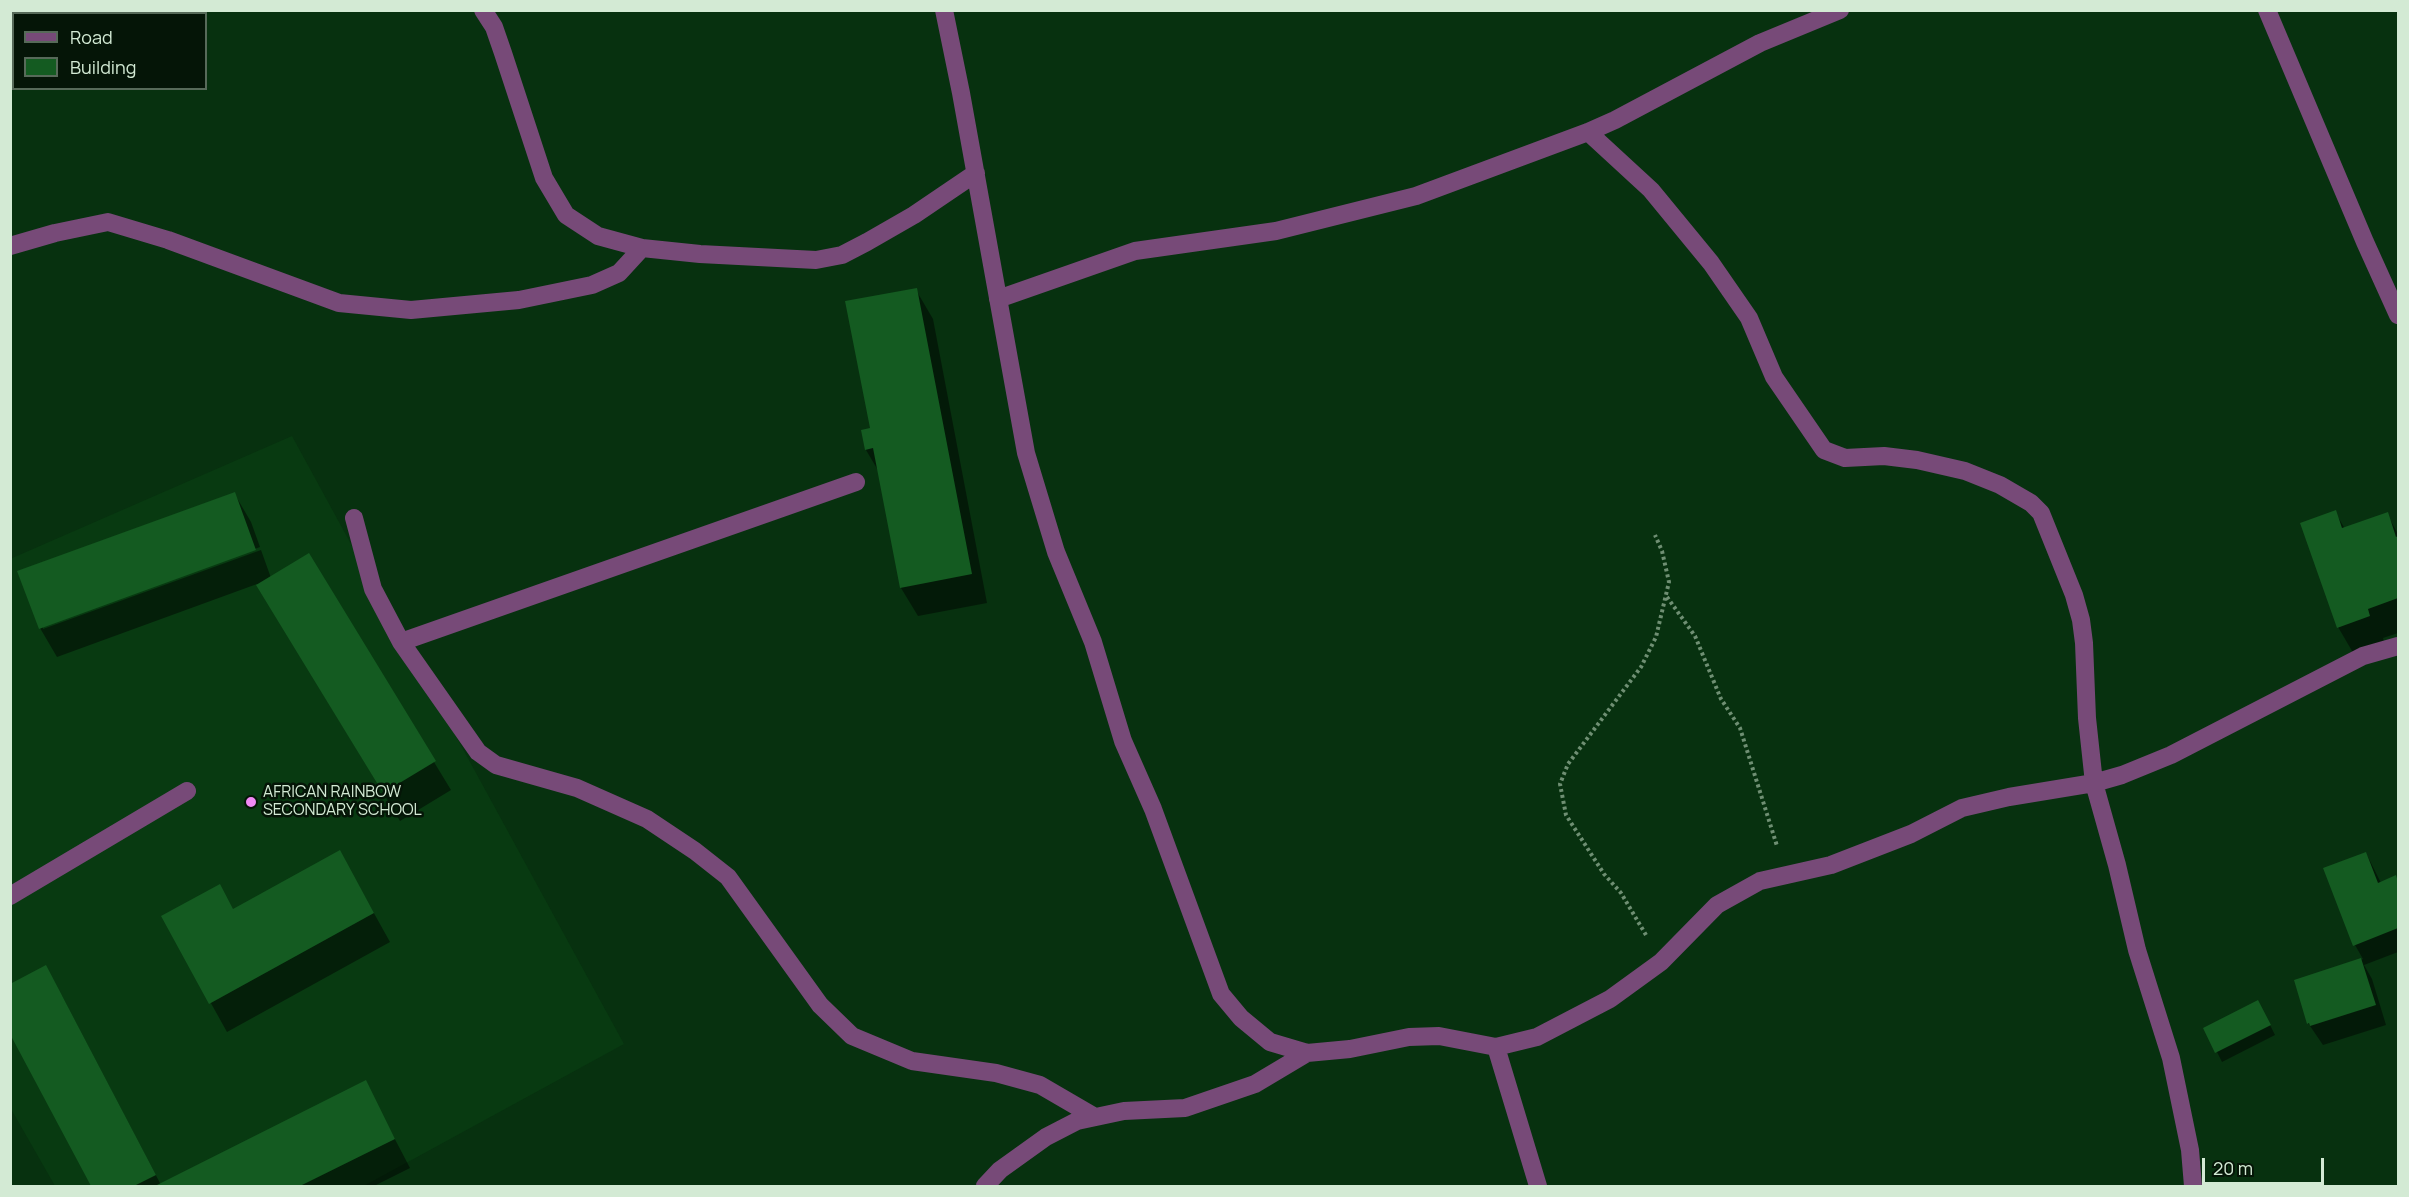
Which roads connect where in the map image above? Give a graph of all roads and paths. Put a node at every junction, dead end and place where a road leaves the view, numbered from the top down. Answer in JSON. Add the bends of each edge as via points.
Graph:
{"nodes":[{"id":1,"x":483,"y":10,"type":"edge"},
{"id":2,"x":944,"y":10,"type":"edge"},
{"id":3,"x":1840,"y":10,"type":"edge"},
{"id":4,"x":2267,"y":10,"type":"edge"},
{"id":5,"x":1588,"y":132,"type":"junction"},
{"id":6,"x":976,"y":173,"type":"junction"},
{"id":7,"x":10,"y":246,"type":"edge"},
{"id":8,"x":642,"y":248,"type":"junction"},
{"id":9,"x":998,"y":299,"type":"junction"},
{"id":10,"x":2398,"y":315,"type":"edge"},
{"id":11,"x":856,"y":482,"type":"dead end"},
{"id":12,"x":354,"y":518,"type":"dead end"},
{"id":13,"x":1654,"y":535,"type":"dead end"},
{"id":14,"x":1667,"y":597,"type":"junction"},
{"id":15,"x":401,"y":642,"type":"junction"},
{"id":16,"x":2398,"y":646,"type":"edge"},
{"id":17,"x":2094,"y":783,"type":"junction"},
{"id":18,"x":188,"y":791,"type":"dead end"},
{"id":19,"x":1786,"y":876,"type":"junction"},
{"id":20,"x":10,"y":896,"type":"edge"},
{"id":21,"x":1661,"y":962,"type":"junction"},
{"id":22,"x":1496,"y":1047,"type":"junction"},
{"id":23,"x":1307,"y":1053,"type":"junction"},
{"id":24,"x":1095,"y":1117,"type":"junction"},
{"id":25,"x":985,"y":1186,"type":"edge"},
{"id":26,"x":1538,"y":1186,"type":"edge"},
{"id":27,"x":2193,"y":1186,"type":"edge"}],
"edges":[{"from":1,"to":8,"type":"street","via":[[494,27],[544,177],[566,215],[598,236]]},
{"from":2,"to":6,"type":"street"},
{"from":3,"to":5,"type":"street","via":[[1760,43]]},
{"from":4,"to":10,"type":"street"},
{"from":5,"to":9,"type":"street","via":[[1416,196],[1276,231],[1136,251]]},
{"from":5,"to":17,"type":"street","via":[[1651,190],[1712,263],[1749,318],[1774,377],[1824,450],[1845,458],[1884,456],[1965,471],[2000,485],[2041,513],[2080,620]]},
{"from":6,"to":8,"type":"street","via":[[914,215],[842,255],[816,260]]},
{"from":6,"to":9,"type":"street"},
{"from":7,"to":8,"type":"street","via":[[108,222],[339,303],[411,310],[519,300],[592,285],[619,273]]},
{"from":9,"to":23,"type":"street","via":[[1026,453],[1056,552],[1093,642],[1123,741],[1153,809],[1221,994],[1241,1018],[1270,1041]]},
{"from":11,"to":15,"type":"street"},
{"from":12,"to":15,"type":"street","via":[[373,589]]},
{"from":13,"to":14,"type":"path","via":[[1669,582]]},
{"from":14,"to":19,"type":"path","via":[[1695,636],[1721,699],[1740,728]]},
{"from":14,"to":21,"type":"path","via":[[1656,637],[1641,667],[1579,747],[1560,784],[1566,815],[1621,893]]},
{"from":15,"to":24,"type":"street","via":[[478,753],[496,765],[577,788],[647,819],[728,877],[820,1005],[852,1036],[912,1061],[996,1073],[1040,1085]]},
{"from":16,"to":17,"type":"street","via":[[2363,656],[2171,755]]},
{"from":17,"to":19,"type":"street","via":[[1962,808],[1871,850]]},
{"from":17,"to":27,"type":"street","via":[[2137,950],[2171,1058],[2190,1150]]},
{"from":18,"to":20,"type":"street"},
{"from":19,"to":21,"type":"street","via":[[1760,881],[1717,905]]},
{"from":21,"to":22,"type":"street","via":[[1610,999],[1537,1037]]},
{"from":22,"to":23,"type":"street","via":[[1438,1036]]},
{"from":22,"to":26,"type":"street"},
{"from":23,"to":24,"type":"street","via":[[1255,1084],[1185,1108],[1124,1111]]},
{"from":24,"to":25,"type":"street","via":[[1077,1121],[1046,1137],[1000,1170]]}]}
